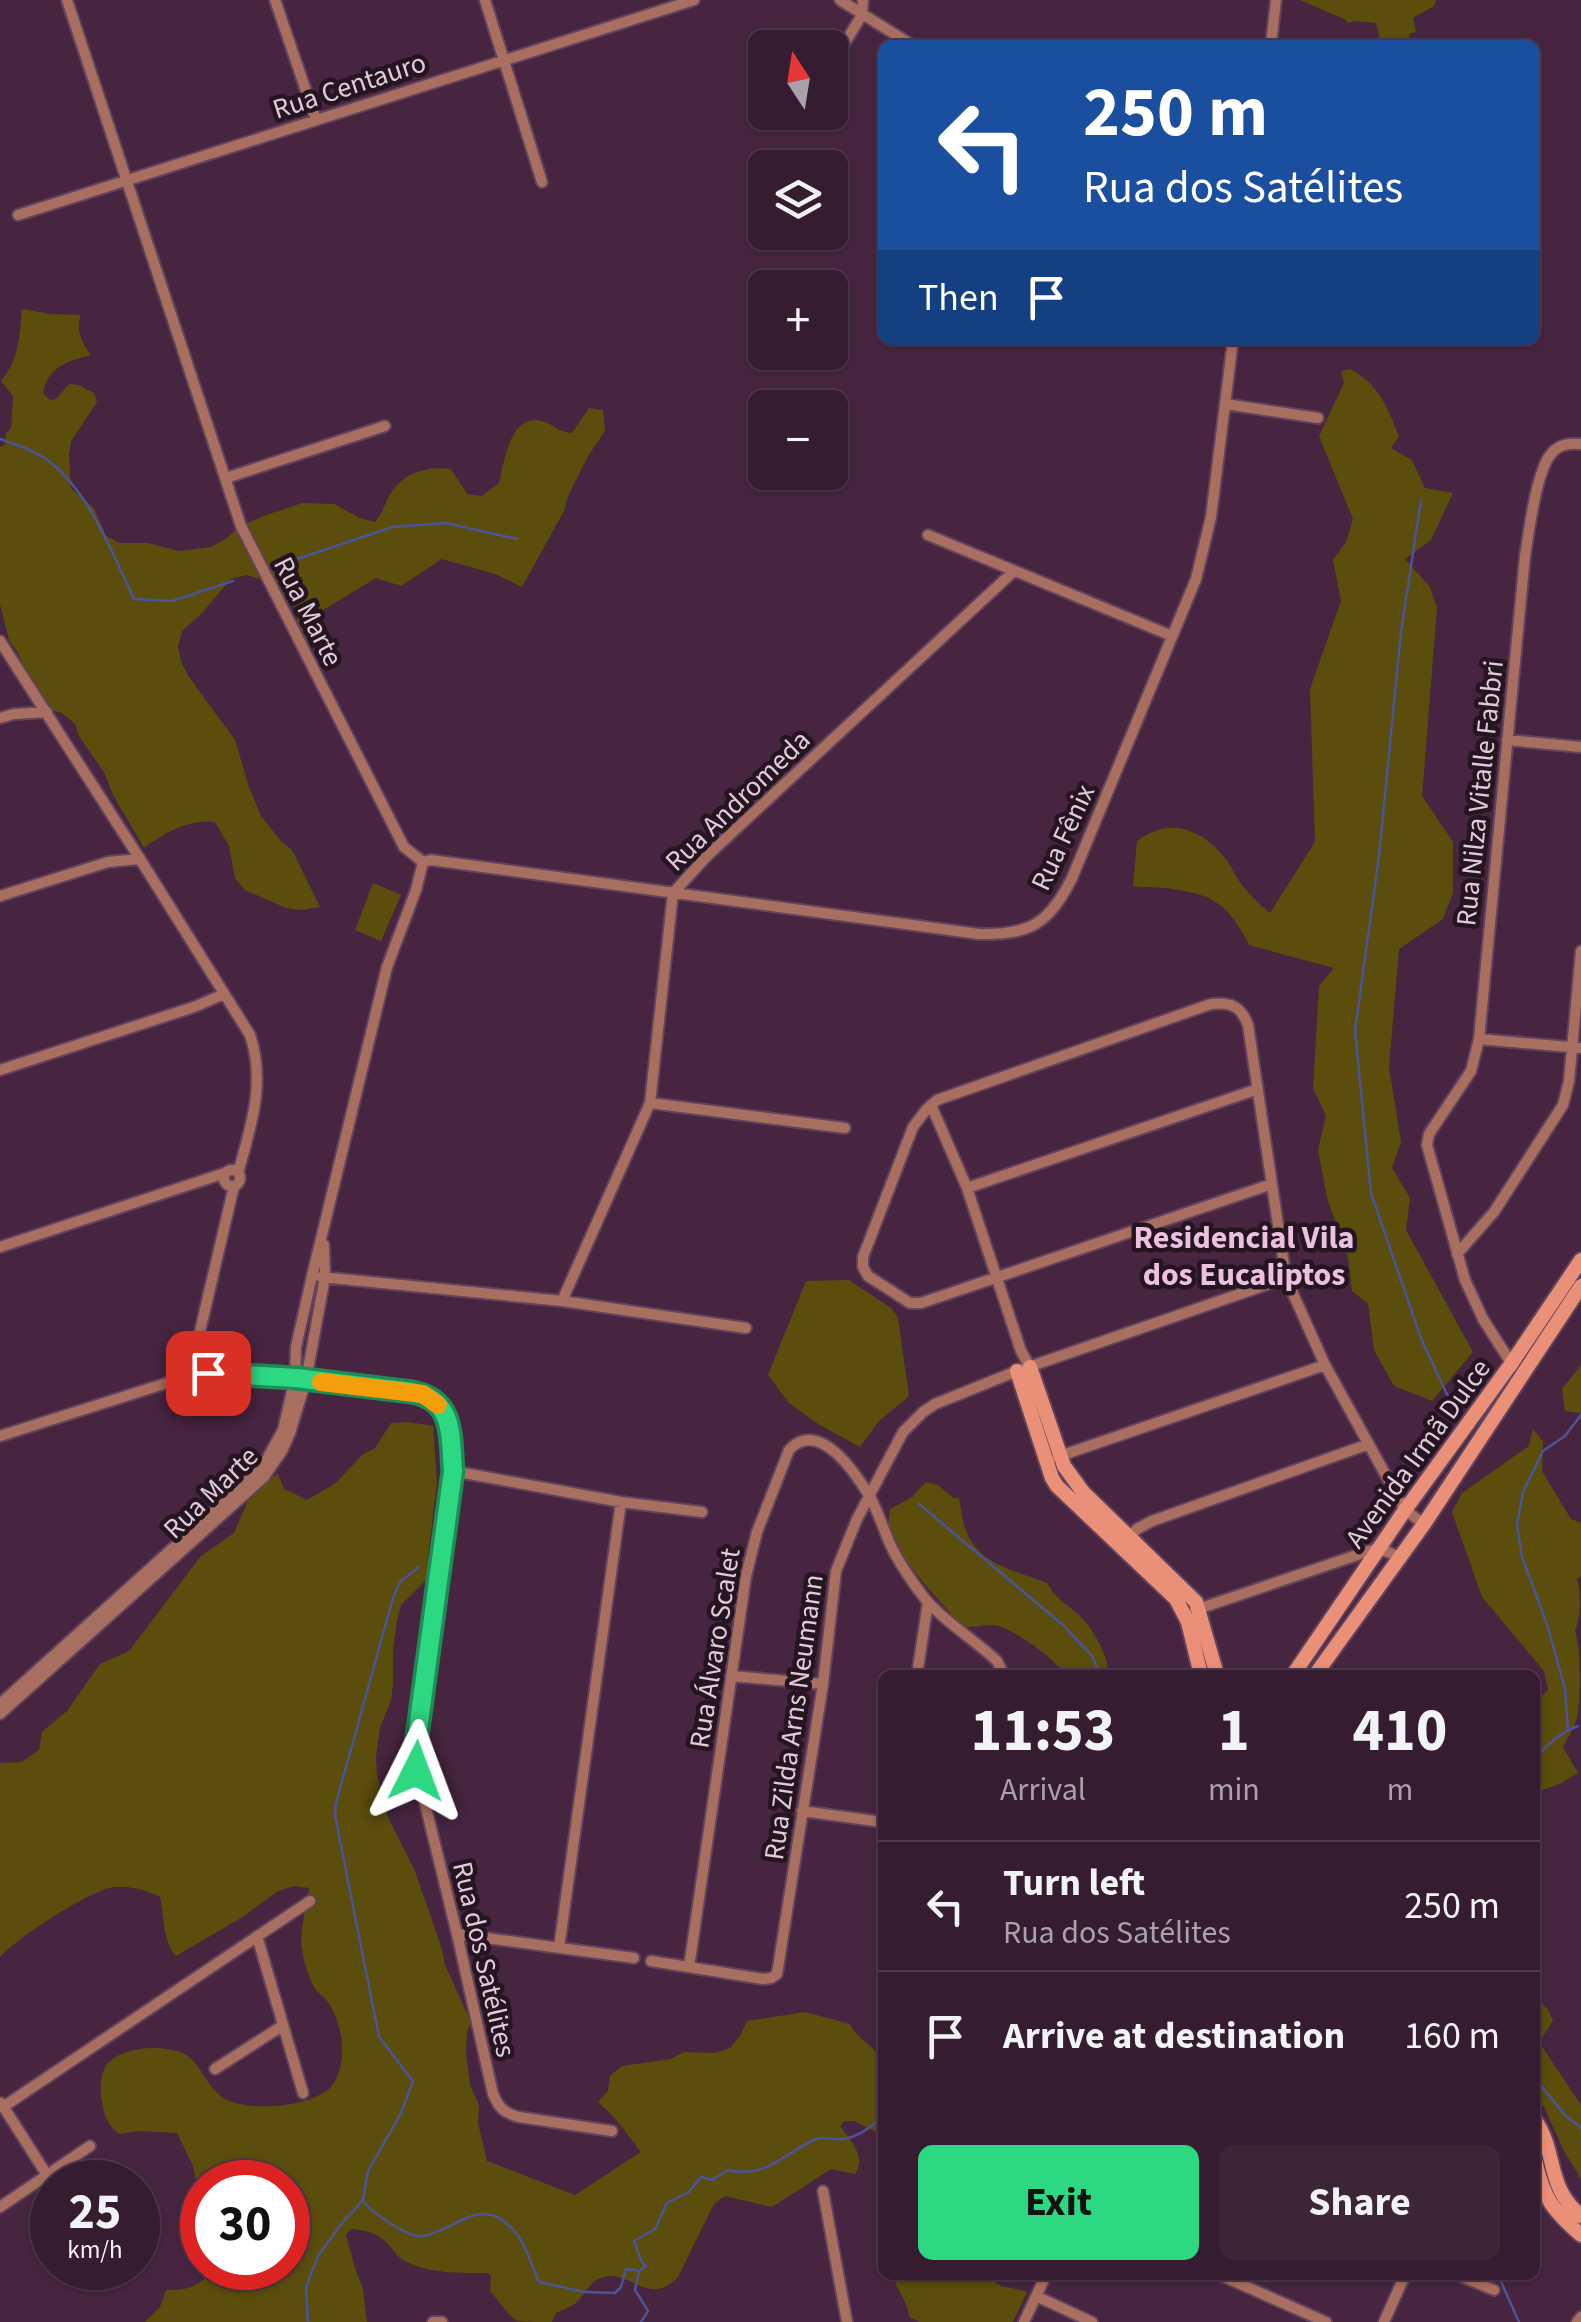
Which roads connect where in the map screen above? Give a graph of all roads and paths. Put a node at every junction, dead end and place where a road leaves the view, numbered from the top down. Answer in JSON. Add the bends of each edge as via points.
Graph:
{"nodes":[{"id":1,"x":68,"y":0,"type":"edge"},
{"id":2,"x":275,"y":0,"type":"edge"},
{"id":3,"x":485,"y":0,"type":"edge"},
{"id":4,"x":694,"y":0,"type":"edge"},
{"id":5,"x":840,"y":0,"type":"edge"},
{"id":6,"x":863,"y":0,"type":"edge"},
{"id":7,"x":1276,"y":0,"type":"edge"},
{"id":8,"x":862,"y":14,"type":"junction"},
{"id":9,"x":848,"y":37,"type":"edge"},
{"id":10,"x":904,"y":40,"type":"edge"},
{"id":11,"x":1271,"y":40,"type":"edge"},
{"id":12,"x":504,"y":59,"type":"junction"},
{"id":13,"x":316,"y":120,"type":"junction"},
{"id":14,"x":126,"y":179,"type":"junction"},
{"id":15,"x":542,"y":182,"type":"dead end"},
{"id":16,"x":18,"y":215,"type":"dead end"},
{"id":17,"x":1231,"y":345,"type":"edge"},
{"id":18,"x":1224,"y":404,"type":"junction"},
{"id":19,"x":1318,"y":418,"type":"dead end"},
{"id":20,"x":385,"y":426,"type":"dead end"},
{"id":21,"x":1581,"y":444,"type":"edge"},
{"id":22,"x":226,"y":478,"type":"junction"},
{"id":23,"x":928,"y":535,"type":"dead end"},
{"id":24,"x":1014,"y":572,"type":"junction"},
{"id":25,"x":1172,"y":636,"type":"junction"},
{"id":26,"x":0,"y":641,"type":"edge"},
{"id":27,"x":47,"y":712,"type":"junction"},
{"id":28,"x":0,"y":718,"type":"edge"},
{"id":29,"x":1507,"y":740,"type":"junction"},
{"id":30,"x":1581,"y":747,"type":"edge"},
{"id":31,"x":140,"y":859,"type":"junction"},
{"id":32,"x":423,"y":862,"type":"junction"},
{"id":33,"x":673,"y":892,"type":"junction"},
{"id":34,"x":0,"y":896,"type":"edge"},
{"id":35,"x":1581,"y":951,"type":"edge"},
{"id":36,"x":224,"y":994,"type":"junction"},
{"id":37,"x":1478,"y":1039,"type":"junction"},
{"id":38,"x":1576,"y":1048,"type":"edge"},
{"id":39,"x":0,"y":1070,"type":"edge"},
{"id":40,"x":1258,"y":1089,"type":"junction"},
{"id":41,"x":650,"y":1102,"type":"junction"},
{"id":42,"x":931,"y":1105,"type":"junction"},
{"id":43,"x":845,"y":1128,"type":"dead end"},
{"id":44,"x":238,"y":1172,"type":"junction"},
{"id":45,"x":226,"y":1173,"type":"junction"},
{"id":46,"x":1272,"y":1184,"type":"junction"},
{"id":47,"x":234,"y":1186,"type":"junction"},
{"id":48,"x":967,"y":1188,"type":"junction"},
{"id":49,"x":324,"y":1231,"type":"junction"},
{"id":50,"x":0,"y":1247,"type":"edge"},
{"id":51,"x":1457,"y":1254,"type":"junction"},
{"id":52,"x":1581,"y":1260,"type":"edge"},
{"id":53,"x":312,"y":1276,"type":"junction"},
{"id":54,"x":324,"y":1278,"type":"junction"},
{"id":55,"x":996,"y":1278,"type":"junction"},
{"id":56,"x":1286,"y":1278,"type":"junction"},
{"id":57,"x":1581,"y":1286,"type":"edge"},
{"id":58,"x":562,"y":1301,"type":"junction"},
{"id":59,"x":302,"y":1322,"type":"junction"},
{"id":60,"x":316,"y":1324,"type":"junction"},
{"id":61,"x":746,"y":1328,"type":"dead end"},
{"id":62,"x":196,"y":1348,"type":"junction"},
{"id":63,"x":1325,"y":1365,"type":"junction"},
{"id":64,"x":1023,"y":1369,"type":"junction"},
{"id":65,"x":1517,"y":1370,"type":"junction"},
{"id":66,"x":208,"y":1373,"type":"junction"},
{"id":67,"x":192,"y":1375,"type":"junction"},
{"id":68,"x":301,"y":1379,"type":"junction"},
{"id":69,"x":0,"y":1436,"type":"edge"},
{"id":70,"x":1369,"y":1444,"type":"junction"},
{"id":71,"x":1053,"y":1458,"type":"junction"},
{"id":72,"x":453,"y":1471,"type":"junction"},
{"id":73,"x":870,"y":1497,"type":"junction"},
{"id":74,"x":620,"y":1502,"type":"junction"},
{"id":75,"x":1405,"y":1510,"type":"junction"},
{"id":76,"x":702,"y":1512,"type":"dead end"},
{"id":77,"x":1424,"y":1524,"type":"junction"},
{"id":78,"x":1125,"y":1541,"type":"junction"},
{"id":79,"x":1378,"y":1548,"type":"junction"},
{"id":80,"x":1400,"y":1557,"type":"junction"},
{"id":81,"x":928,"y":1602,"type":"junction"},
{"id":82,"x":1192,"y":1611,"type":"junction"},
{"id":83,"x":918,"y":1670,"type":"edge"},
{"id":84,"x":1002,"y":1670,"type":"edge"},
{"id":85,"x":1199,"y":1670,"type":"edge"},
{"id":86,"x":1215,"y":1670,"type":"edge"},
{"id":87,"x":1296,"y":1670,"type":"edge"},
{"id":88,"x":1319,"y":1670,"type":"edge"},
{"id":89,"x":731,"y":1676,"type":"junction"},
{"id":90,"x":823,"y":1684,"type":"junction"},
{"id":91,"x":0,"y":1704,"type":"edge"},
{"id":92,"x":0,"y":1714,"type":"edge"},
{"id":93,"x":802,"y":1811,"type":"junction"},
{"id":94,"x":878,"y":1821,"type":"edge"},
{"id":95,"x":310,"y":1901,"type":"dead end"},
{"id":96,"x":457,"y":1934,"type":"junction"},
{"id":97,"x":257,"y":1936,"type":"junction"},
{"id":98,"x":559,"y":1948,"type":"junction"},
{"id":99,"x":634,"y":1958,"type":"dead end"},
{"id":100,"x":651,"y":1961,"type":"dead end"},
{"id":101,"x":689,"y":1967,"type":"junction"},
{"id":102,"x":282,"y":2026,"type":"junction"},
{"id":103,"x":214,"y":2069,"type":"dead end"},
{"id":104,"x":302,"y":2093,"type":"dead end"},
{"id":105,"x":2,"y":2104,"type":"edge"},
{"id":106,"x":1540,"y":2130,"type":"edge"},
{"id":107,"x":612,"y":2132,"type":"dead end"},
{"id":108,"x":90,"y":2146,"type":"dead end"},
{"id":109,"x":37,"y":2160,"type":"edge"},
{"id":110,"x":69,"y":2160,"type":"edge"},
{"id":111,"x":1540,"y":2182,"type":"edge"},
{"id":112,"x":30,"y":2186,"type":"edge"},
{"id":113,"x":823,"y":2191,"type":"dead end"},
{"id":114,"x":0,"y":2207,"type":"edge"},
{"id":115,"x":1581,"y":2216,"type":"edge"},
{"id":116,"x":1581,"y":2235,"type":"edge"},
{"id":117,"x":1044,"y":2280,"type":"edge"},
{"id":118,"x":1237,"y":2280,"type":"edge"},
{"id":119,"x":1403,"y":2280,"type":"edge"},
{"id":120,"x":1470,"y":2280,"type":"edge"},
{"id":121,"x":1494,"y":2290,"type":"dead end"},
{"id":122,"x":1036,"y":2296,"type":"junction"},
{"id":123,"x":433,"y":2322,"type":"edge"},
{"id":124,"x":442,"y":2322,"type":"edge"},
{"id":125,"x":846,"y":2322,"type":"edge"},
{"id":126,"x":1024,"y":2322,"type":"edge"},
{"id":127,"x":1092,"y":2322,"type":"edge"},
{"id":128,"x":1326,"y":2322,"type":"edge"},
{"id":129,"x":1384,"y":2322,"type":"edge"}],
"edges":[{"from":1,"to":14,"type":"street","name":"Rua Marte"},
{"from":2,"to":13,"type":"street"},
{"from":3,"to":12,"type":"street"},
{"from":4,"to":12,"type":"street","name":"Rua Centauro"},
{"from":5,"to":8,"type":"street"},
{"from":6,"to":8,"type":"street"},
{"from":7,"to":11,"type":"street"},
{"from":8,"to":9,"type":"street"},
{"from":8,"to":10,"type":"street"},
{"from":12,"to":13,"type":"street","name":"Rua Centauro"},
{"from":12,"to":15,"type":"street"},
{"from":13,"to":14,"type":"street","name":"Rua Centauro"},
{"from":14,"to":16,"type":"street","name":"Rua Centauro"},
{"from":14,"to":22,"type":"street","name":"Rua Marte"},
{"from":17,"to":18,"type":"street","name":"Rua Fênix"},
{"from":18,"to":19,"type":"street"},
{"from":18,"to":25,"type":"street","name":"Rua Fênix","via":[[1208,537]]},
{"from":20,"to":22,"type":"street"},
{"from":21,"to":29,"type":"street","name":"Rua Nilza Vitalle Fabbri","via":[[1551,454],[1533,507]]},
{"from":22,"to":32,"type":"street","name":"Rua Marte","via":[[241,526],[404,847]]},
{"from":23,"to":24,"type":"street"},
{"from":24,"to":25,"type":"street"},
{"from":24,"to":33,"type":"street","name":"Rua Andromeda"},
{"from":25,"to":33,"type":"street","name":"Rua Fênix","via":[[1064,893],[1024,930],[979,934]]},
{"from":26,"to":27,"type":"street"},
{"from":27,"to":28,"type":"street"},
{"from":27,"to":31,"type":"street"},
{"from":29,"to":30,"type":"street"},
{"from":29,"to":37,"type":"street","name":"Rua Nilza Vitalle Fabbri"},
{"from":31,"to":34,"type":"street","via":[[108,862]]},
{"from":31,"to":36,"type":"street"},
{"from":32,"to":33,"type":"street","name":"Rua Fênix"},
{"from":32,"to":49,"type":"street","name":"Rua Marte","via":[[387,966]]},
{"from":33,"to":41,"type":"street","name":"Rua Andromeda"},
{"from":35,"to":38,"type":"street"},
{"from":36,"to":39,"type":"street"},
{"from":36,"to":44,"type":"street","via":[[256,1054],[256,1109]]},
{"from":37,"to":38,"type":"street"},
{"from":37,"to":51,"type":"street","name":"Rua Nilza Vitalle Fabbri","via":[[1471,1072],[1428,1140]]},
{"from":38,"to":51,"type":"street","via":[[1563,1105],[1494,1212]]},
{"from":40,"to":42,"type":"street","via":[[1248,1025],[1228,1002]]},
{"from":40,"to":46,"type":"street"},
{"from":40,"to":48,"type":"street"},
{"from":41,"to":43,"type":"street"},
{"from":41,"to":58,"type":"street","name":"Rua Andromeda"},
{"from":42,"to":48,"type":"street"},
{"from":42,"to":55,"type":"street","via":[[912,1127],[862,1262],[868,1276],[913,1304]]},
{"from":44,"to":45,"type":"street"},
{"from":44,"to":47,"type":"street"},
{"from":45,"to":47,"type":"street","via":[[226,1184]]},
{"from":45,"to":50,"type":"street"},
{"from":46,"to":55,"type":"street"},
{"from":46,"to":56,"type":"street"},
{"from":47,"to":62,"type":"street"},
{"from":48,"to":55,"type":"street"},
{"from":49,"to":53,"type":"street","name":"Rua Marte"},
{"from":49,"to":54,"type":"street","name":"Rua Marte"},
{"from":51,"to":65,"type":"street","via":[[1477,1306]]},
{"from":52,"to":65,"type":"street","name":"Avenida Irmã Dulce"},
{"from":53,"to":54,"type":"street"},
{"from":53,"to":59,"type":"street","name":"Rua Marte"},
{"from":54,"to":58,"type":"street"},
{"from":54,"to":60,"type":"street","name":"Rua Marte"},
{"from":55,"to":64,"type":"street"},
{"from":56,"to":63,"type":"street"},
{"from":56,"to":64,"type":"street","name":"Rua Zilda Arns Neumann"},
{"from":57,"to":65,"type":"street","name":"Avenida Irmã Dulce"},
{"from":58,"to":61,"type":"street"},
{"from":59,"to":60,"type":"street"},
{"from":59,"to":68,"type":"street","name":"Rua Marte","via":[[296,1347]]},
{"from":60,"to":68,"type":"street","name":"Rua Marte"},
{"from":62,"to":66,"type":"street"},
{"from":62,"to":67,"type":"street"},
{"from":63,"to":70,"type":"street"},
{"from":63,"to":71,"type":"street"},
{"from":64,"to":71,"type":"street"},
{"from":64,"to":73,"type":"street","name":"Rua Zilda Arns Neumann","via":[[922,1412],[894,1447]]},
{"from":65,"to":75,"type":"street","name":"Avenida Irmã Dulce"},
{"from":65,"to":77,"type":"street","name":"Avenida Irmã Dulce"},
{"from":66,"to":67,"type":"street","name":"Rua dos Satélites"},
{"from":66,"to":68,"type":"street","name":"Rua dos Satélites"},
{"from":67,"to":69,"type":"street","name":"Rua dos Satélites"},
{"from":68,"to":72,"type":"street","name":"Rua dos Satélites","via":[[433,1400],[448,1419]]},
{"from":68,"to":91,"type":"street","name":"Rua Marte","via":[[267,1459],[246,1482]]},
{"from":68,"to":92,"type":"street","name":"Rua Marte","via":[[290,1433],[264,1477]]},
{"from":70,"to":75,"type":"street"},
{"from":70,"to":78,"type":"street","via":[[1152,1520]]},
{"from":71,"to":78,"type":"street","via":[[1056,1486]]},
{"from":72,"to":74,"type":"street"},
{"from":72,"to":96,"type":"street","name":"Rua dos Satélites","via":[[416,1771]]},
{"from":73,"to":81,"type":"street","via":[[896,1556]]},
{"from":73,"to":89,"type":"street","name":"Rua Álvaro Scalet","via":[[822,1442],[803,1441],[789,1450],[757,1532]]},
{"from":73,"to":90,"type":"street","name":"Rua Zilda Arns Neumann","via":[[836,1571]]},
{"from":74,"to":76,"type":"street"},
{"from":74,"to":98,"type":"street"},
{"from":75,"to":77,"type":"street"},
{"from":75,"to":79,"type":"street","name":"Avenida Irmã Dulce"},
{"from":77,"to":80,"type":"street","name":"Avenida Irmã Dulce"},
{"from":78,"to":82,"type":"street"},
{"from":79,"to":80,"type":"street"},
{"from":79,"to":82,"type":"street"},
{"from":79,"to":87,"type":"street","name":"Avenida Irmã Dulce"},
{"from":80,"to":88,"type":"street","name":"Avenida Irmã Dulce"},
{"from":81,"to":83,"type":"street"},
{"from":81,"to":84,"type":"street"},
{"from":82,"to":85,"type":"street"},
{"from":82,"to":86,"type":"street"},
{"from":89,"to":90,"type":"street"},
{"from":89,"to":101,"type":"street","name":"Rua Álvaro Scalet"},
{"from":90,"to":93,"type":"street","name":"Rua Zilda Arns Neumann"},
{"from":93,"to":94,"type":"street"},
{"from":93,"to":101,"type":"street","name":"Rua Zilda Arns Neumann","via":[[777,1974],[763,1979]]},
{"from":95,"to":97,"type":"street"},
{"from":96,"to":98,"type":"street"},
{"from":96,"to":107,"type":"street","name":"Rua dos Satélites","via":[[498,2106],[519,2116]]},
{"from":97,"to":102,"type":"street"},
{"from":97,"to":105,"type":"street"},
{"from":98,"to":99,"type":"street"},
{"from":100,"to":101,"type":"street"},
{"from":102,"to":103,"type":"street"},
{"from":102,"to":104,"type":"street"},
{"from":105,"to":109,"type":"street"},
{"from":106,"to":115,"type":"street","via":[[1554,2178]]},
{"from":108,"to":110,"type":"street"},
{"from":111,"to":116,"type":"street","via":[[1549,2204]]},
{"from":112,"to":114,"type":"street"},
{"from":113,"to":125,"type":"street"},
{"from":117,"to":122,"type":"street"},
{"from":118,"to":128,"type":"street"},
{"from":119,"to":129,"type":"street"},
{"from":120,"to":121,"type":"street"},
{"from":122,"to":126,"type":"street"},
{"from":122,"to":127,"type":"street"},
{"from":123,"to":124,"type":"street"}]}
